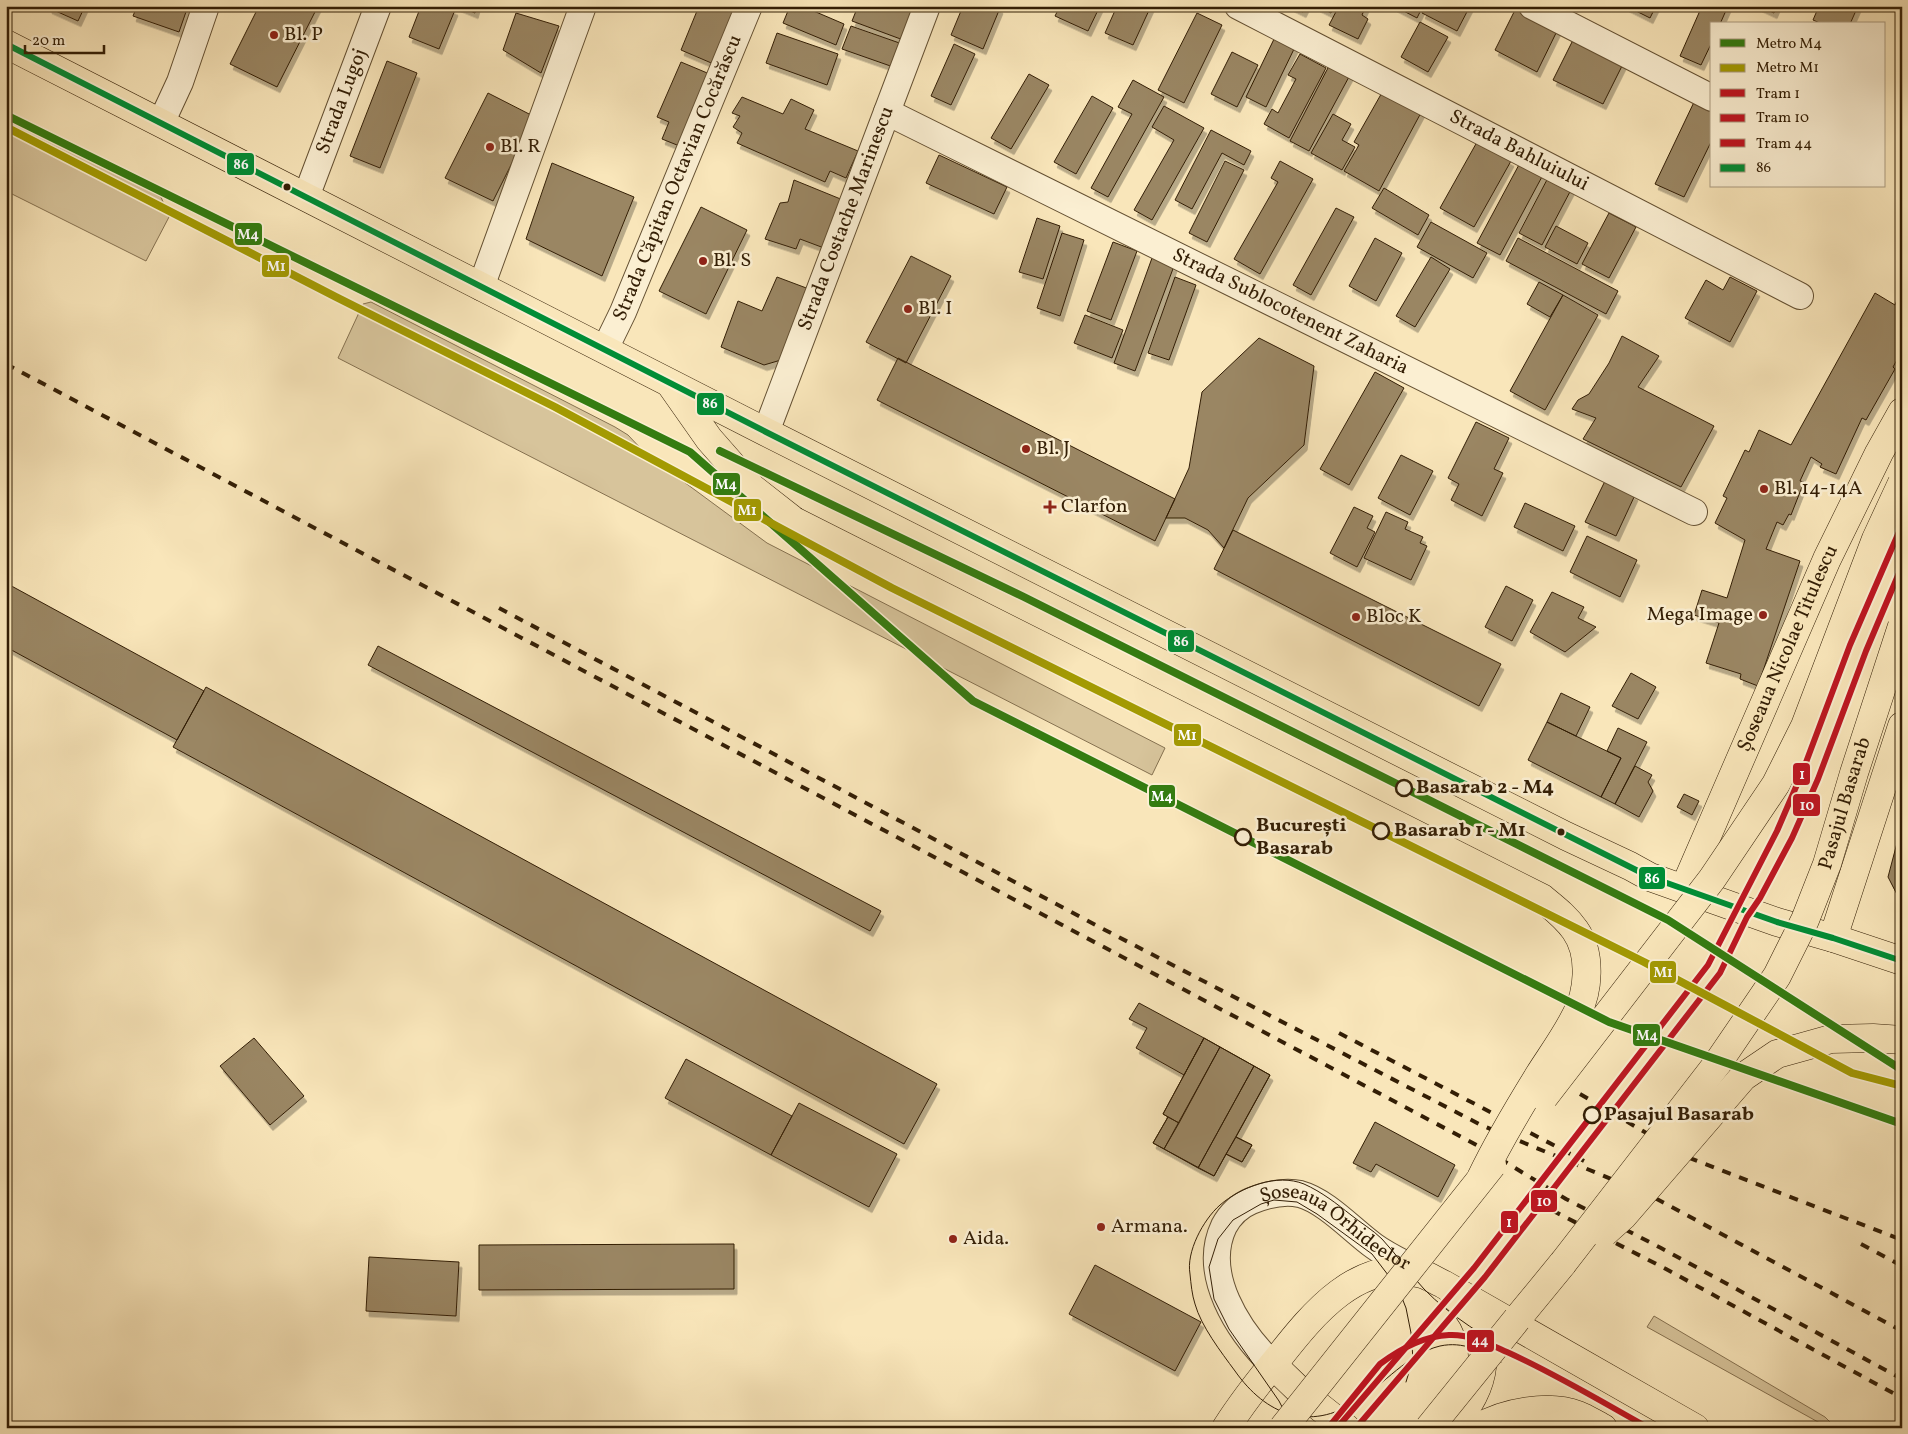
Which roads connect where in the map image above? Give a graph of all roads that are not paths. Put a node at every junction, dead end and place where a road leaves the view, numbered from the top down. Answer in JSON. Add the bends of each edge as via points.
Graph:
{"nodes":[{"id":1,"x":206,"y":6,"type":"edge"},
{"id":2,"x":378,"y":6,"type":"edge"},
{"id":3,"x":583,"y":6,"type":"edge"},
{"id":4,"x":749,"y":6,"type":"edge"},
{"id":5,"x":927,"y":6,"type":"edge"},
{"id":6,"x":1238,"y":6,"type":"edge"},
{"id":7,"x":1532,"y":6,"type":"edge"},
{"id":8,"x":6,"y":44,"type":"edge"},
{"id":9,"x":1710,"y":97,"type":"edge"},
{"id":10,"x":887,"y":112,"type":"junction"},
{"id":11,"x":161,"y":123,"type":"junction"},
{"id":12,"x":306,"y":197,"type":"junction"},
{"id":13,"x":481,"y":287,"type":"junction"},
{"id":14,"x":1800,"y":296,"type":"dead end"},
{"id":15,"x":604,"y":349,"type":"junction"},
{"id":16,"x":668,"y":382,"type":"junction"},
{"id":17,"x":1902,"y":412,"type":"edge"},
{"id":18,"x":766,"y":432,"type":"junction"},
{"id":19,"x":1902,"y":483,"type":"edge"},
{"id":20,"x":1694,"y":512,"type":"dead end"},
{"id":21,"x":1902,"y":626,"type":"edge"},
{"id":22,"x":1902,"y":726,"type":"edge"},
{"id":23,"x":1684,"y":889,"type":"junction"},
{"id":24,"x":1833,"y":938,"type":"junction"},
{"id":25,"x":1902,"y":961,"type":"edge"},
{"id":26,"x":1902,"y":1040,"type":"edge"},
{"id":27,"x":1482,"y":1178,"type":"junction"},
{"id":28,"x":1563,"y":1263,"type":"junction"},
{"id":29,"x":1442,"y":1284,"type":"junction"},
{"id":30,"x":1273,"y":1365,"type":"junction"},
{"id":31,"x":1226,"y":1428,"type":"edge"},
{"id":32,"x":1283,"y":1428,"type":"edge"},
{"id":33,"x":1346,"y":1428,"type":"edge"},
{"id":34,"x":1429,"y":1428,"type":"edge"},
{"id":35,"x":1452,"y":1428,"type":"edge"},
{"id":36,"x":1478,"y":1428,"type":"edge"},
{"id":37,"x":1603,"y":1428,"type":"edge"},
{"id":38,"x":1695,"y":1428,"type":"edge"}],
"edges":[{"from":1,"to":11,"type":"street","via":[[180,82]]},
{"from":2,"to":12,"type":"street","name":"Strada Lugoj"},
{"from":3,"to":13,"type":"street"},
{"from":4,"to":15,"type":"street","name":"Strada Căpitan Octavian Cocărăscu","via":[[623,312]]},
{"from":5,"to":10,"type":"street","name":"Strada Costache Marinescu"},
{"from":6,"to":14,"type":"street","name":"Strada Bahluiului"},
{"from":7,"to":9,"type":"street"},
{"from":8,"to":11,"type":"main road"},
{"from":10,"to":18,"type":"street","name":"Strada Costache Marinescu"},
{"from":10,"to":20,"type":"street","name":"Strada Sublocotenent Zaharia"},
{"from":11,"to":12,"type":"main road"},
{"from":12,"to":13,"type":"main road"},
{"from":13,"to":15,"type":"main road"},
{"from":15,"to":16,"type":"main road"},
{"from":16,"to":18,"type":"main road"},
{"from":16,"to":27,"type":"main road","bridge":true,"via":[[709,439],[752,488],[794,521],[1542,898],[1561,913],[1576,931],[1584,950],[1587,972],[1584,992],[1576,1016],[1503,1133]]},
{"from":17,"to":23,"type":"main road","name":"Șoseaua Nicolae Titulescu","via":[[1827,559]]},
{"from":18,"to":23,"type":"main road","via":[[1566,836],[1650,877]]},
{"from":19,"to":27,"type":"main road","bridge":true,"via":[[1876,539],[1805,726],[1776,784],[1712,879]]},
{"from":21,"to":28,"type":"main road","name":"Pasajul Basarab","bridge":true,"via":[[1827,864],[1805,920],[1777,976],[1717,1064]]},
{"from":22,"to":24,"type":"main road"},
{"from":23,"to":24,"type":"main road"},
{"from":24,"to":25,"type":"main road"},
{"from":26,"to":28,"type":"main road","bridge":true,"via":[[1832,1039],[1778,1054],[1743,1077],[1623,1216]]},
{"from":27,"to":32,"type":"main road","bridge":true},
{"from":28,"to":34,"type":"main road","name":"Pasajul Basarab","bridge":true},
{"from":29,"to":30,"type":"main road","name":"Șoseaua Orhideelor","via":[[1422,1274],[1406,1272],[1386,1272],[1358,1281],[1330,1299],[1307,1321]]},
{"from":29,"to":30,"type":"street","name":"Șoseaua Orhideelor","via":[[1376,1247],[1323,1205],[1300,1194],[1266,1194],[1244,1204],[1228,1218],[1218,1239],[1216,1260],[1219,1278],[1236,1318],[1259,1352]]},
{"from":29,"to":35,"type":"main road","name":"Șoseaua Orhideelor","via":[[1468,1310],[1476,1323],[1484,1356],[1478,1388]]},
{"from":29,"to":38,"type":"main road","name":"Șoseaua Orhideelor"},
{"from":30,"to":31,"type":"main road","name":"Șoseaua Orhideelor"},
{"from":30,"to":33,"type":"main road"},
{"from":36,"to":37,"type":"main road","via":[[1531,1410],[1559,1410],[1578,1415]]}]}
